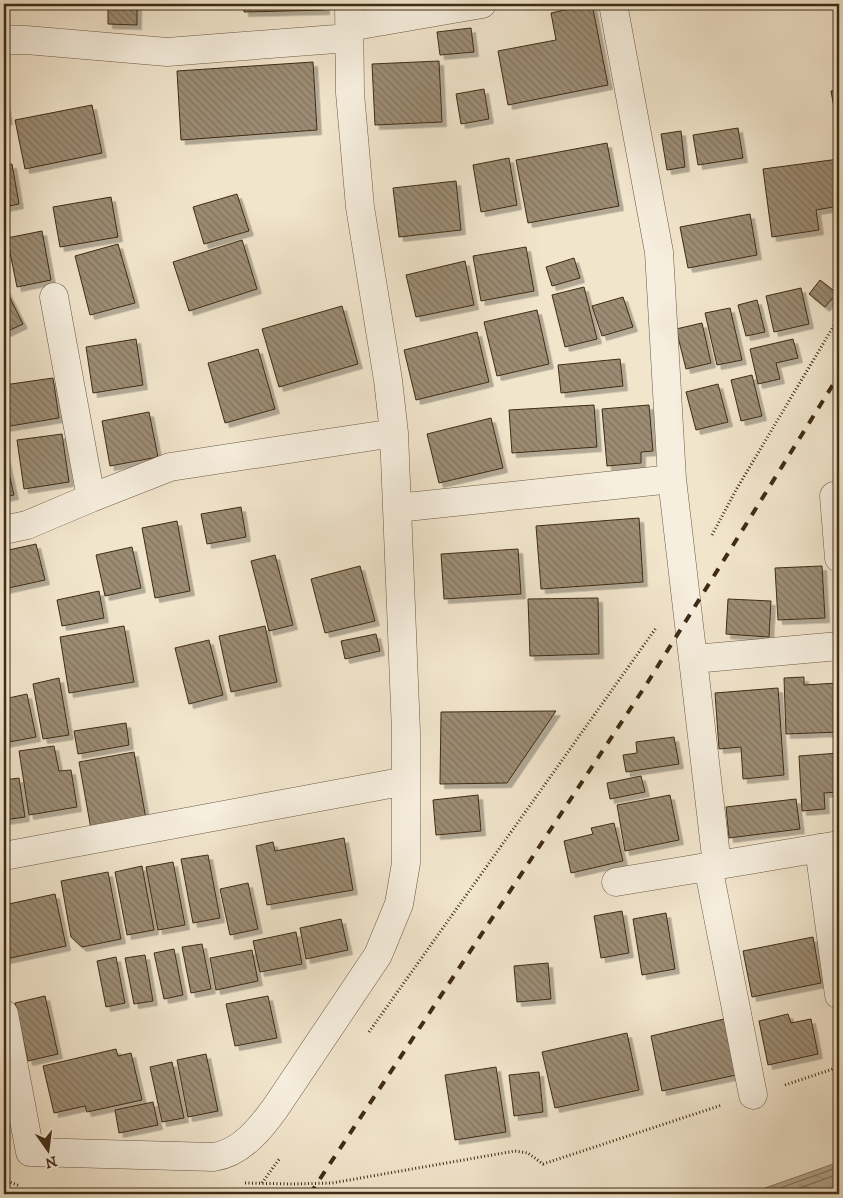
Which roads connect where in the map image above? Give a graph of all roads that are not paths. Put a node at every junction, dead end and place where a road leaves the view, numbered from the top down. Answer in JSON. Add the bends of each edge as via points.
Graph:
{"nodes":[{"id":1,"x":482,"y":4,"type":"edge"},
{"id":2,"x":613,"y":4,"type":"edge"},
{"id":3,"x":349,"y":23,"type":"edge"},
{"id":4,"x":4,"y":40,"type":"edge"},
{"id":5,"x":54,"y":297,"type":"dead end"},
{"id":6,"x":394,"y":433,"type":"junction"},
{"id":7,"x":672,"y":479,"type":"junction"},
{"id":8,"x":834,"y":496,"type":"dead end"},
{"id":9,"x":91,"y":498,"type":"junction"},
{"id":10,"x":397,"y":508,"type":"junction"},
{"id":11,"x":4,"y":530,"type":"edge"},
{"id":12,"x":839,"y":558,"type":"edge"},
{"id":13,"x":839,"y":646,"type":"edge"},
{"id":14,"x":694,"y":659,"type":"junction"},
{"id":15,"x":406,"y":781,"type":"junction"},
{"id":16,"x":829,"y":847,"type":"edge"},
{"id":17,"x":4,"y":856,"type":"edge"},
{"id":18,"x":712,"y":865,"type":"junction"},
{"id":19,"x":616,"y":882,"type":"dead end"},
{"id":20,"x":839,"y":995,"type":"edge"},
{"id":21,"x":4,"y":1014,"type":"edge"},
{"id":22,"x":753,"y":1095,"type":"road end"}],
"edges":[{"from":1,"to":3,"type":"street"},
{"from":2,"to":7,"type":"street","via":[[659,252]]},
{"from":3,"to":4,"type":"street","via":[[167,52]]},
{"from":3,"to":6,"type":"street","via":[[350,93],[360,207]]},
{"from":5,"to":9,"type":"street"},
{"from":6,"to":9,"type":"street","via":[[170,467]]},
{"from":6,"to":10,"type":"street"},
{"from":7,"to":10,"type":"street"},
{"from":7,"to":14,"type":"street"},
{"from":8,"to":12,"type":"street"},
{"from":9,"to":11,"type":"street","via":[[27,525]]},
{"from":10,"to":15,"type":"street"},
{"from":13,"to":14,"type":"street"},
{"from":14,"to":18,"type":"street"},
{"from":15,"to":17,"type":"street"},
{"from":15,"to":21,"type":"street","via":[[405,875],[399,904],[378,955],[265,1124],[234,1151],[214,1157],[30,1152]]},
{"from":16,"to":18,"type":"street"},
{"from":16,"to":20,"type":"street"},
{"from":18,"to":19,"type":"street"},
{"from":18,"to":22,"type":"street"}]}
